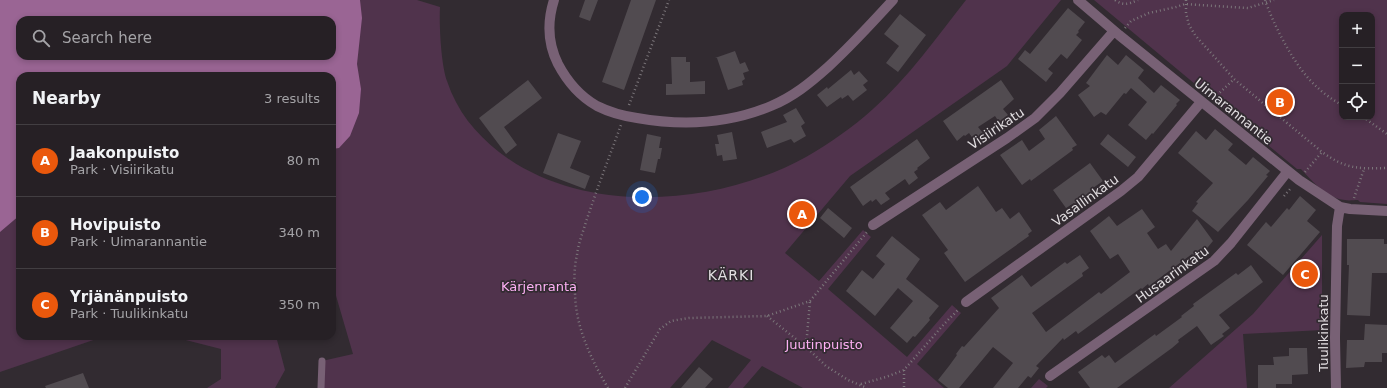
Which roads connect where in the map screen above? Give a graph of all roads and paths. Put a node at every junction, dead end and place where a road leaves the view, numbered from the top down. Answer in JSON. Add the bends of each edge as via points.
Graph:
{"nodes":[{"id":1,"x":554,"y":0,"type":"edge"},
{"id":2,"x":669,"y":0,"type":"edge"},
{"id":3,"x":893,"y":0,"type":"edge"},
{"id":4,"x":1078,"y":0,"type":"edge"},
{"id":5,"x":1115,"y":0,"type":"edge"},
{"id":6,"x":1138,"y":0,"type":"edge"},
{"id":7,"x":1274,"y":0,"type":"edge"},
{"id":8,"x":1266,"y":1,"type":"edge"},
{"id":9,"x":1186,"y":2,"type":"edge"},
{"id":10,"x":1116,"y":33,"type":"junction"},
{"id":11,"x":1234,"y":79,"type":"junction"},
{"id":12,"x":1339,"y":103,"type":"edge"},
{"id":13,"x":1205,"y":104,"type":"junction"},
{"id":14,"x":625,"y":116,"type":"junction"},
{"id":15,"x":1367,"y":120,"type":"edge"},
{"id":16,"x":1387,"y":134,"type":"edge"},
{"id":17,"x":1322,"y":152,"type":"junction"},
{"id":18,"x":1387,"y":168,"type":"edge"},
{"id":19,"x":1364,"y":169,"type":"junction"},
{"id":20,"x":1288,"y":171,"type":"junction"},
{"id":21,"x":1299,"y":180,"type":"junction"},
{"id":22,"x":1340,"y":207,"type":"junction"},
{"id":23,"x":1350,"y":209,"type":"junction"},
{"id":24,"x":1387,"y":211,"type":"edge"},
{"id":25,"x":873,"y":225,"type":"joint"},
{"id":26,"x":810,"y":301,"type":"junction"},
{"id":27,"x":966,"y":302,"type":"joint"},
{"id":28,"x":767,"y":316,"type":"junction"},
{"id":29,"x":806,"y":346,"type":"junction"},
{"id":30,"x":322,"y":361,"type":"dead end"},
{"id":31,"x":904,"y":370,"type":"junction"},
{"id":32,"x":1050,"y":376,"type":"dead end"},
{"id":33,"x":861,"y":384,"type":"junction"},
{"id":34,"x":321,"y":388,"type":"edge"},
{"id":35,"x":608,"y":388,"type":"edge"},
{"id":36,"x":625,"y":388,"type":"edge"},
{"id":37,"x":867,"y":388,"type":"edge"},
{"id":38,"x":904,"y":388,"type":"edge"},
{"id":39,"x":1336,"y":388,"type":"edge"}],
"edges":[{"from":1,"to":14,"type":"street","via":[[549,24],[550,41],[567,79],[596,106]]},
{"from":2,"to":14,"type":"path"},
{"from":3,"to":14,"type":"street","via":[[854,43],[816,77],[790,97],[772,106],[744,116],[712,122],[671,123]]},
{"from":4,"to":10,"type":"street","name":"Uimarannantie"},
{"from":5,"to":6,"type":"path","via":[[1122,4]]},
{"from":7,"to":8,"type":"path"},
{"from":8,"to":9,"type":"path","via":[[1248,8]]},
{"from":8,"to":12,"type":"path","via":[[1286,45],[1306,75],[1324,94]]},
{"from":9,"to":10,"type":"path","via":[[1176,8],[1149,13],[1131,21]]},
{"from":9,"to":11,"type":"path","via":[[1189,25],[1195,35]]},
{"from":10,"to":13,"type":"street","name":"Uimarannantie"},
{"from":10,"to":25,"type":"street","name":"Visiirikatu","via":[[1035,118]]},
{"from":11,"to":13,"type":"path"},
{"from":11,"to":17,"type":"path"},
{"from":13,"to":20,"type":"street","name":"Uimarannantie"},
{"from":13,"to":27,"type":"street","name":"Vasallinkatu","via":[[1138,177]]},
{"from":14,"to":35,"type":"path","via":[[576,255],[575,294],[583,337]]},
{"from":15,"to":16,"type":"path"},
{"from":17,"to":19,"type":"path","via":[[1342,164]]},
{"from":17,"to":21,"type":"path"},
{"from":18,"to":19,"type":"path"},
{"from":19,"to":23,"type":"path"},
{"from":20,"to":21,"type":"street","name":"Uimarannantie"},
{"from":20,"to":32,"type":"street","name":"Husaarinkatu","via":[[1214,261]]},
{"from":21,"to":22,"type":"street","name":"Uimarannantie"},
{"from":22,"to":23,"type":"street","name":"Uimarannantie"},
{"from":22,"to":39,"type":"street","name":"Tuulikinkatu","via":[[1337,226]]},
{"from":23,"to":24,"type":"street","name":"Uimarannantie"},
{"from":25,"to":26,"type":"path"},
{"from":26,"to":28,"type":"path"},
{"from":26,"to":29,"type":"path"},
{"from":27,"to":31,"type":"path"},
{"from":28,"to":29,"type":"path"},
{"from":28,"to":36,"type":"path","via":[[699,317],[672,321],[660,329]]},
{"from":29,"to":33,"type":"path","via":[[826,366],[848,380]]},
{"from":30,"to":34,"type":"lane"},
{"from":31,"to":33,"type":"path"},
{"from":31,"to":38,"type":"path"},
{"from":33,"to":37,"type":"path"}]}
